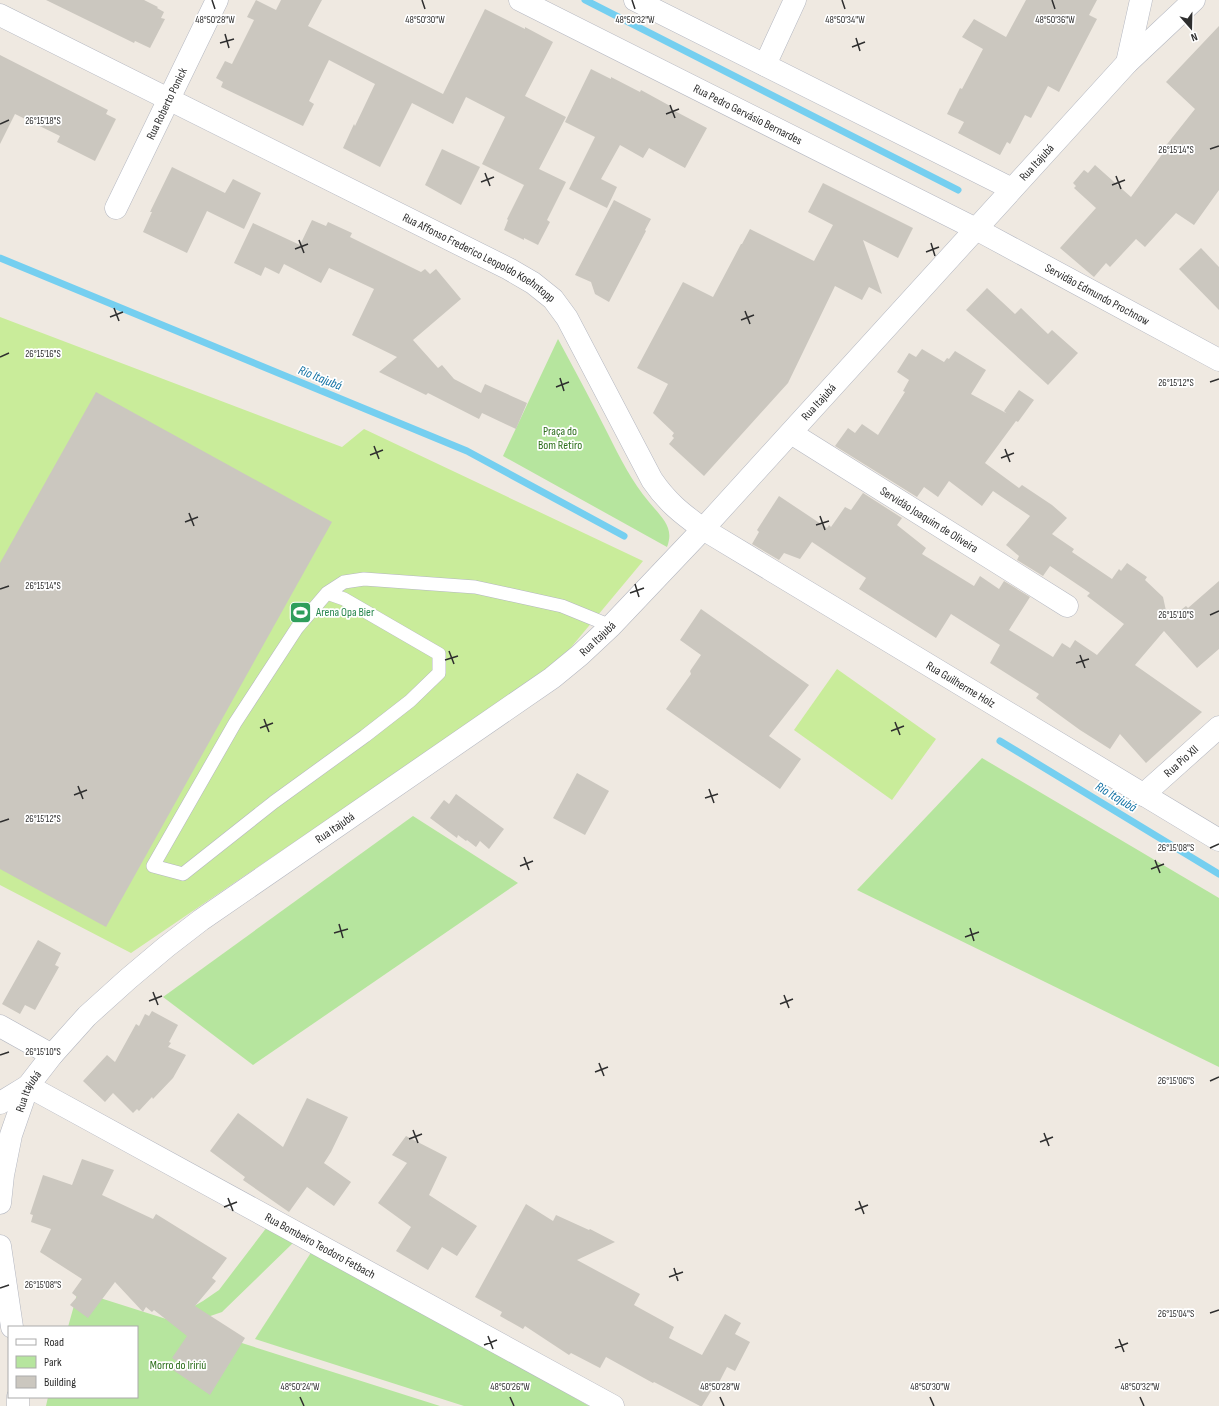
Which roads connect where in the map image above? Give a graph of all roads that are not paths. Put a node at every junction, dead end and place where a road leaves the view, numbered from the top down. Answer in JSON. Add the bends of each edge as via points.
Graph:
{"nodes":[{"id":1,"x":217,"y":0,"type":"edge"},
{"id":2,"x":520,"y":0,"type":"edge"},
{"id":3,"x":635,"y":0,"type":"edge"},
{"id":4,"x":795,"y":0,"type":"edge"},
{"id":5,"x":1141,"y":0,"type":"edge"},
{"id":6,"x":1194,"y":0,"type":"edge"},
{"id":7,"x":0,"y":15,"type":"edge"},
{"id":8,"x":1127,"y":63,"type":"junction"},
{"id":9,"x":765,"y":65,"type":"junction"},
{"id":10,"x":162,"y":96,"type":"junction"},
{"id":11,"x":1012,"y":190,"type":"junction"},
{"id":12,"x":116,"y":208,"type":"dead end"},
{"id":13,"x":976,"y":229,"type":"junction"},
{"id":14,"x":1219,"y":360,"type":"edge"},
{"id":15,"x":791,"y":433,"type":"junction"},
{"id":16,"x":702,"y":529,"type":"junction"},
{"id":17,"x":327,"y":593,"type":"junction"},
{"id":18,"x":1068,"y":606,"type":"dead end"},
{"id":19,"x":611,"y":626,"type":"junction"},
{"id":20,"x":1219,"y":727,"type":"edge"},
{"id":21,"x":1143,"y":794,"type":"junction"},
{"id":22,"x":1219,"y":840,"type":"edge"},
{"id":23,"x":0,"y":1026,"type":"edge"},
{"id":24,"x":52,"y":1055,"type":"junction"},
{"id":25,"x":28,"y":1086,"type":"junction"},
{"id":26,"x":0,"y":1103,"type":"edge"},
{"id":27,"x":0,"y":1203,"type":"edge"},
{"id":28,"x":0,"y":1246,"type":"edge"},
{"id":29,"x":12,"y":1326,"type":"edge"},
{"id":30,"x":613,"y":1406,"type":"edge"}],
"edges":[{"from":1,"to":10,"type":"street","name":"Rua Roberto Ponick"},
{"from":2,"to":13,"type":"street","name":"Rua Pedro Gervásio Bernardes"},
{"from":3,"to":9,"type":"street"},
{"from":4,"to":9,"type":"street"},
{"from":5,"to":8,"type":"street","name":"Rua Itajubá"},
{"from":6,"to":8,"type":"street"},
{"from":7,"to":10,"type":"street","name":"Rua Affonso Frederico Leopoldo Koehntopp"},
{"from":8,"to":11,"type":"street","name":"Rua Itajubá"},
{"from":9,"to":11,"type":"street"},
{"from":10,"to":12,"type":"street","name":"Rua Roberto Ponick"},
{"from":10,"to":16,"type":"street","name":"Rua Affonso Frederico Leopoldo Koehntopp","via":[[502,265],[533,283],[553,299],[567,318],[652,480],[673,506]]},
{"from":11,"to":13,"type":"street","name":"Rua Itajubá"},
{"from":13,"to":14,"type":"street","name":"Servidão Edmundo Prochnow"},
{"from":13,"to":15,"type":"street","name":"Rua Itajubá"},
{"from":15,"to":16,"type":"street","name":"Rua Itajubá"},
{"from":15,"to":18,"type":"street","name":"Servidão Joaquim de Oliveira"},
{"from":16,"to":19,"type":"street","name":"Rua Itajubá"},
{"from":16,"to":21,"type":"street","name":"Rua Guilherme Holz"},
{"from":17,"to":17,"type":"lane","via":[[297,628],[235,723],[153,866],[183,874],[274,802],[410,701],[439,673],[438,654],[344,599]]},
{"from":17,"to":19,"type":"lane","via":[[344,582],[364,579],[474,587],[562,606]]},
{"from":19,"to":24,"type":"street","name":"Rua Itajubá","via":[[552,678],[201,920],[128,979],[88,1016]]},
{"from":20,"to":21,"type":"street","name":"Rua Pio XII"},
{"from":21,"to":22,"type":"street","name":"Rua Guilherme Holz"},
{"from":23,"to":24,"type":"street"},
{"from":24,"to":25,"type":"street","name":"Rua Itajubá"},
{"from":25,"to":26,"type":"street"},
{"from":25,"to":27,"type":"street","name":"Rua Itajubá","via":[[11,1135]]},
{"from":25,"to":30,"type":"street","name":"Rua Bombeiro Teodoro Fetbach"},
{"from":28,"to":29,"type":"street"}]}
